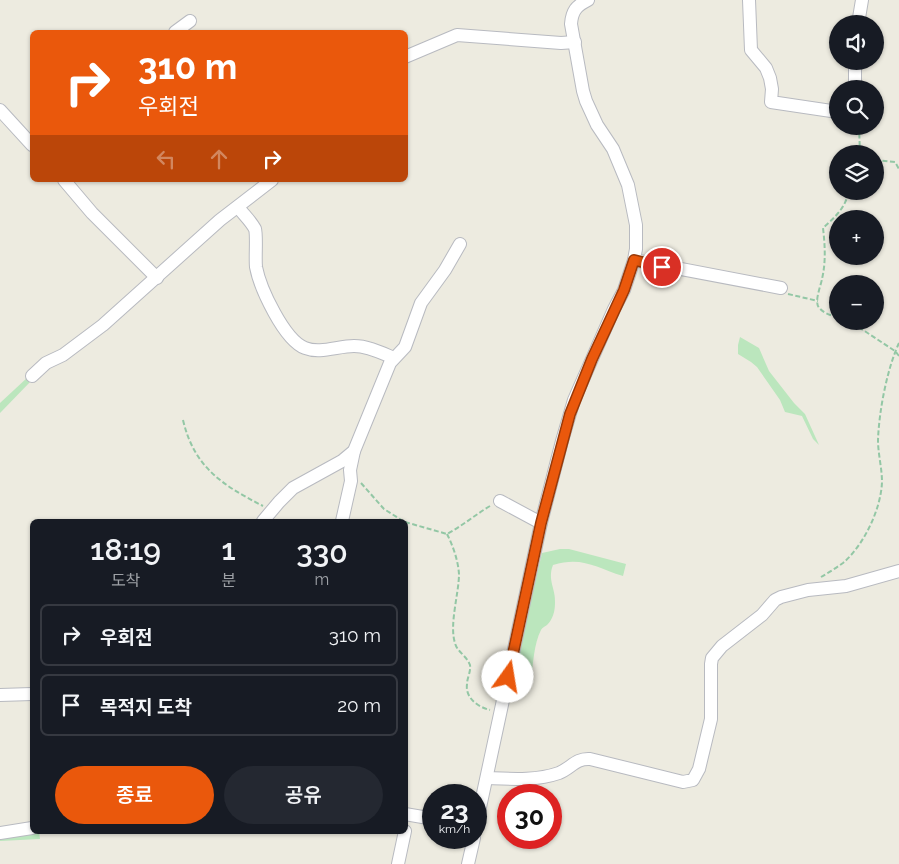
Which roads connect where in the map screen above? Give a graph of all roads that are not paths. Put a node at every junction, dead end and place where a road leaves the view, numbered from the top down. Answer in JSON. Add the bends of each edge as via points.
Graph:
{"nodes":[{"id":1,"x":588,"y":0,"type":"edge"},
{"id":2,"x":749,"y":0,"type":"edge"},
{"id":3,"x":862,"y":0,"type":"edge"},
{"id":4,"x":860,"y":15,"type":"edge"},
{"id":5,"x":190,"y":21,"type":"dead end"},
{"id":6,"x":178,"y":30,"type":"edge"},
{"id":7,"x":575,"y":42,"type":"junction"},
{"id":8,"x":408,"y":56,"type":"edge"},
{"id":9,"x":0,"y":110,"type":"edge"},
{"id":10,"x":829,"y":111,"type":"edge"},
{"id":11,"x":30,"y":139,"type":"edge"},
{"id":12,"x":66,"y":182,"type":"edge"},
{"id":13,"x":269,"y":182,"type":"edge"},
{"id":14,"x":238,"y":207,"type":"junction"},
{"id":15,"x":460,"y":244,"type":"dead end"},
{"id":16,"x":634,"y":260,"type":"junction"},
{"id":17,"x":157,"y":278,"type":"junction"},
{"id":18,"x":780,"y":288,"type":"road end"},
{"id":19,"x":394,"y":358,"type":"junction"},
{"id":20,"x":32,"y":376,"type":"dead end"},
{"id":21,"x":354,"y":451,"type":"junction"},
{"id":22,"x":500,"y":502,"type":"road end"},
{"id":23,"x":265,"y":519,"type":"edge"},
{"id":24,"x":342,"y":519,"type":"edge"},
{"id":25,"x":541,"y":523,"type":"junction"},
{"id":26,"x":899,"y":571,"type":"edge"},
{"id":27,"x":30,"y":694,"type":"edge"},
{"id":28,"x":0,"y":695,"type":"edge"},
{"id":29,"x":488,"y":778,"type":"junction"},
{"id":30,"x":486,"y":784,"type":"edge"},
{"id":31,"x":408,"y":815,"type":"edge"},
{"id":32,"x":422,"y":817,"type":"edge"},
{"id":33,"x":30,"y":828,"type":"edge"},
{"id":34,"x":0,"y":833,"type":"edge"},
{"id":35,"x":404,"y":834,"type":"edge"},
{"id":36,"x":471,"y":849,"type":"edge"},
{"id":37,"x":398,"y":864,"type":"edge"},
{"id":38,"x":468,"y":864,"type":"edge"}],
"edges":[{"from":1,"to":7,"type":"street","via":[[573,11],[571,24]]},
{"from":2,"to":10,"type":"street","via":[[751,50],[770,78],[771,102]]},
{"from":3,"to":4,"type":"street"},
{"from":5,"to":6,"type":"street"},
{"from":7,"to":8,"type":"street","via":[[457,35]]},
{"from":7,"to":16,"type":"street","via":[[586,101],[613,148],[631,198],[636,225]]},
{"from":9,"to":11,"type":"street"},
{"from":12,"to":17,"type":"street"},
{"from":13,"to":14,"type":"street"},
{"from":14,"to":17,"type":"street"},
{"from":14,"to":19,"type":"street","via":[[255,230],[256,267],[262,287],[294,340],[312,350],[357,346]]},
{"from":15,"to":19,"type":"street","via":[[421,303],[405,347]]},
{"from":16,"to":18,"type":"street"},
{"from":16,"to":25,"type":"street","via":[[624,290],[574,400]]},
{"from":17,"to":20,"type":"street","via":[[103,325]]},
{"from":19,"to":21,"type":"street"},
{"from":21,"to":23,"type":"street","via":[[293,488]]},
{"from":21,"to":24,"type":"street"},
{"from":22,"to":25,"type":"street"},
{"from":25,"to":29,"type":"street"},
{"from":26,"to":29,"type":"street","via":[[854,584],[781,597],[722,646],[710,664],[710,718],[699,769],[693,780],[683,782],[582,758],[560,773],[544,777]]},
{"from":27,"to":28,"type":"street"},
{"from":29,"to":30,"type":"street"},
{"from":31,"to":32,"type":"street"},
{"from":33,"to":34,"type":"street"},
{"from":35,"to":37,"type":"street"},
{"from":36,"to":38,"type":"street"}]}
